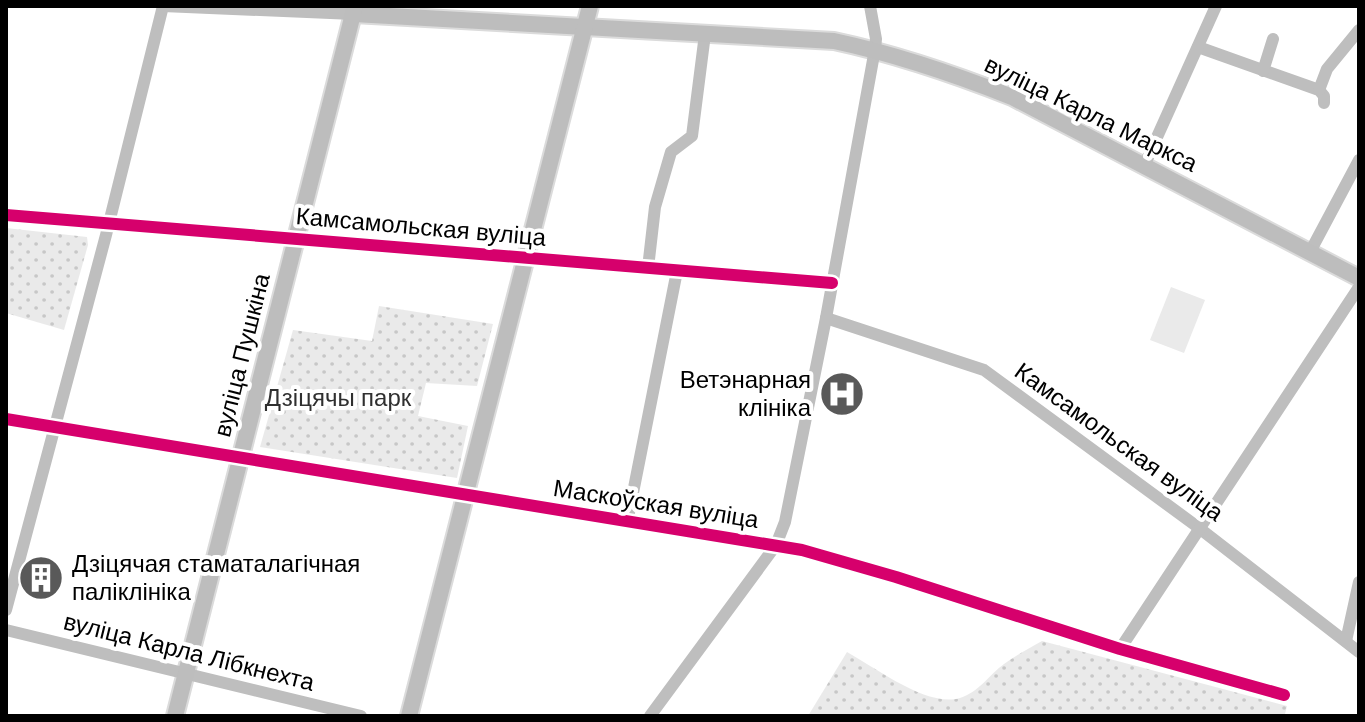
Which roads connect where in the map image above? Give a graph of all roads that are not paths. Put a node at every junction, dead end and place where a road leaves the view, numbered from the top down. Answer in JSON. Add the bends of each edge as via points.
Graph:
{"nodes":[{"id":1,"x":163,"y":6,"type":"edge"},
{"id":2,"x":590,"y":6,"type":"edge"},
{"id":3,"x":870,"y":6,"type":"edge"},
{"id":4,"x":1216,"y":6,"type":"edge"},
{"id":5,"x":354,"y":10,"type":"edge"},
{"id":6,"x":585,"y":26,"type":"junction"},
{"id":7,"x":1359,"y":30,"type":"edge"},
{"id":8,"x":705,"y":34,"type":"junction"},
{"id":9,"x":1273,"y":39,"type":"dead end"},
{"id":10,"x":1198,"y":47,"type":"junction"},
{"id":11,"x":875,"y":49,"type":"junction"},
{"id":12,"x":1263,"y":71,"type":"junction"},
{"id":13,"x":1359,"y":160,"type":"edge"},
{"id":14,"x":1144,"y":166,"type":"junction"},
{"id":15,"x":6,"y":215,"type":"edge"},
{"id":16,"x":109,"y":223,"type":"junction"},
{"id":17,"x":296,"y":239,"type":"junction"},
{"id":18,"x":1310,"y":252,"type":"junction"},
{"id":19,"x":526,"y":258,"type":"junction"},
{"id":20,"x":648,"y":268,"type":"junction"},
{"id":21,"x":677,"y":271,"type":"junction"},
{"id":22,"x":1359,"y":278,"type":"edge"},
{"id":23,"x":832,"y":283,"type":"junction"},
{"id":24,"x":1359,"y":287,"type":"edge"},
{"id":25,"x":826,"y":318,"type":"junction"},
{"id":26,"x":6,"y":419,"type":"edge"},
{"id":27,"x":55,"y":427,"type":"junction"},
{"id":28,"x":241,"y":458,"type":"junction"},
{"id":29,"x":466,"y":495,"type":"junction"},
{"id":30,"x":627,"y":523,"type":"junction"},
{"id":31,"x":1199,"y":528,"type":"junction"},
{"id":32,"x":776,"y":545,"type":"junction"},
{"id":33,"x":1359,"y":582,"type":"edge"},
{"id":34,"x":6,"y":610,"type":"edge"},
{"id":35,"x":6,"y":630,"type":"edge"},
{"id":36,"x":1346,"y":641,"type":"junction"},
{"id":37,"x":1120,"y":649,"type":"junction"},
{"id":38,"x":1359,"y":652,"type":"edge"},
{"id":39,"x":186,"y":674,"type":"junction"},
{"id":40,"x":1284,"y":695,"type":"dead end"},
{"id":41,"x":175,"y":716,"type":"edge"},
{"id":42,"x":361,"y":716,"type":"edge"},
{"id":43,"x":409,"y":716,"type":"edge"},
{"id":44,"x":650,"y":716,"type":"edge"}],
"edges":[{"from":1,"to":5,"type":"street","name":"вуліца Карла Маркса"},
{"from":1,"to":16,"type":"street"},
{"from":2,"to":6,"type":"main road"},
{"from":3,"to":11,"type":"street"},
{"from":4,"to":10,"type":"street"},
{"from":5,"to":6,"type":"main road","name":"вуліца Карла Маркса"},
{"from":5,"to":17,"type":"main road","name":"вуліца Пушкіна"},
{"from":6,"to":8,"type":"main road","name":"вуліца Карла Маркса"},
{"from":6,"to":19,"type":"main road"},
{"from":7,"to":12,"type":"street","via":[[1327,69],[1322,97]]},
{"from":8,"to":11,"type":"main road","name":"вуліца Карла Маркса","via":[[834,41]]},
{"from":8,"to":20,"type":"street","via":[[692,136],[671,152],[655,207]]},
{"from":9,"to":12,"type":"street"},
{"from":10,"to":12,"type":"street"},
{"from":10,"to":14,"type":"street"},
{"from":11,"to":14,"type":"main road","name":"вуліца Карла Маркса","via":[[1012,97]]},
{"from":11,"to":23,"type":"street"},
{"from":13,"to":18,"type":"street"},
{"from":14,"to":18,"type":"main road","name":"вуліца Карла Маркса"},
{"from":15,"to":16,"type":"street","name":"Камсамольская вуліца"},
{"from":16,"to":17,"type":"street","name":"Камсамольская вуліца"},
{"from":16,"to":27,"type":"street"},
{"from":17,"to":19,"type":"street","name":"Камсамольская вуліца"},
{"from":17,"to":28,"type":"main road","name":"вуліца Пушкіна"},
{"from":18,"to":22,"type":"main road","name":"вуліца Карла Маркса"},
{"from":19,"to":20,"type":"street","name":"Камсамольская вуліца"},
{"from":19,"to":29,"type":"main road"},
{"from":20,"to":21,"type":"street","name":"Камсамольская вуліца"},
{"from":21,"to":23,"type":"street","name":"Камсамольская вуліца"},
{"from":21,"to":30,"type":"street"},
{"from":23,"to":25,"type":"street"},
{"from":24,"to":31,"type":"street"},
{"from":25,"to":31,"type":"street","name":"Камсамольская вуліца","via":[[984,370]]},
{"from":25,"to":32,"type":"street"},
{"from":26,"to":27,"type":"street","name":"Маскоўская вуліца"},
{"from":27,"to":28,"type":"street","name":"Маскоўская вуліца"},
{"from":27,"to":34,"type":"street"},
{"from":28,"to":29,"type":"street","name":"Маскоўская вуліца"},
{"from":28,"to":39,"type":"main road","name":"вуліца Пушкіна"},
{"from":29,"to":30,"type":"street","name":"Маскоўская вуліца"},
{"from":29,"to":43,"type":"main road"},
{"from":30,"to":32,"type":"street","name":"Маскоўская вуліца"},
{"from":31,"to":36,"type":"street","name":"Камсамольская вуліца"},
{"from":31,"to":37,"type":"street"},
{"from":32,"to":37,"type":"street","name":"Маскоўская вуліца","via":[[835,558]]},
{"from":32,"to":44,"type":"street"},
{"from":33,"to":36,"type":"street"},
{"from":35,"to":39,"type":"street","name":"вуліца Карла Лібкнехта"},
{"from":36,"to":38,"type":"street","name":"Камсамольская вуліца"},
{"from":37,"to":40,"type":"street","name":"Маскоўская вуліца"},
{"from":39,"to":41,"type":"main road","name":"вуліца Пушкіна"},
{"from":39,"to":42,"type":"street","name":"вуліца Карла Лібкнехта"}]}
